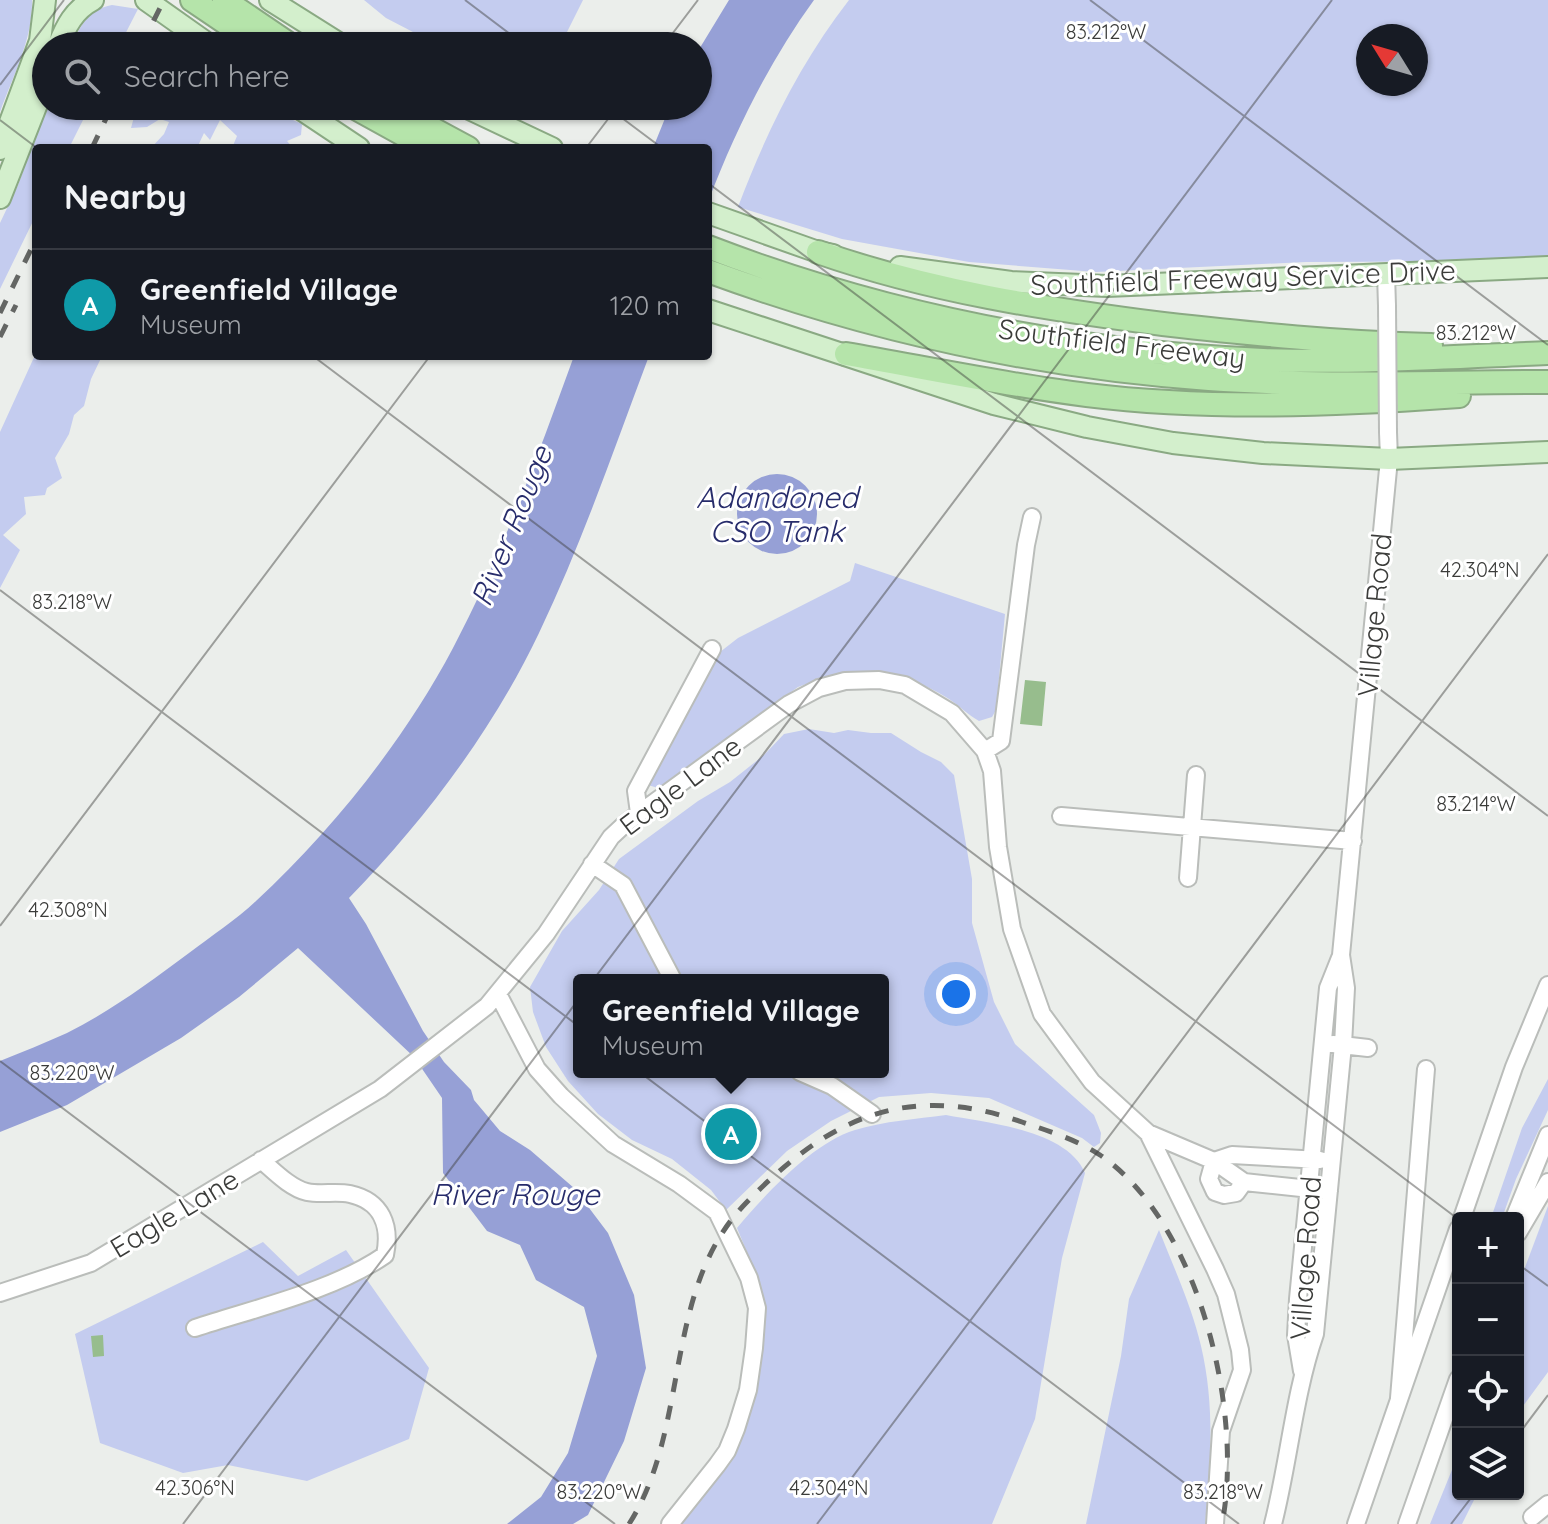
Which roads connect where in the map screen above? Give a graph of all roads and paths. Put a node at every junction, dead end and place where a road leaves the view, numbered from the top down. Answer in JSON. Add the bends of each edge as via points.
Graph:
{"nodes":[{"id":1,"x":45,"y":0,"type":"edge"},
{"id":2,"x":93,"y":0,"type":"edge"},
{"id":3,"x":146,"y":0,"type":"edge"},
{"id":4,"x":192,"y":0,"type":"edge"},
{"id":5,"x":224,"y":0,"type":"edge"},
{"id":6,"x":270,"y":0,"type":"edge"},
{"id":7,"x":41,"y":32,"type":"edge"},
{"id":8,"x":64,"y":32,"type":"edge"},
{"id":9,"x":191,"y":32,"type":"edge"},
{"id":10,"x":239,"y":32,"type":"edge"},
{"id":11,"x":271,"y":32,"type":"edge"},
{"id":12,"x":321,"y":32,"type":"edge"},
{"id":13,"x":32,"y":63,"type":"edge"},
{"id":14,"x":32,"y":117,"type":"edge"},
{"id":15,"x":317,"y":120,"type":"edge"},
{"id":16,"x":377,"y":120,"type":"edge"},
{"id":17,"x":416,"y":120,"type":"edge"},
{"id":18,"x":493,"y":120,"type":"edge"},
{"id":19,"x":353,"y":144,"type":"edge"},
{"id":20,"x":421,"y":144,"type":"edge"},
{"id":21,"x":461,"y":144,"type":"edge"},
{"id":22,"x":544,"y":144,"type":"edge"},
{"id":23,"x":0,"y":149,"type":"edge"},
{"id":24,"x":0,"y":198,"type":"edge"},
{"id":25,"x":712,"y":214,"type":"edge"},
{"id":26,"x":712,"y":249,"type":"edge"},
{"id":27,"x":818,"y":252,"type":"junction"},
{"id":28,"x":1548,"y":267,"type":"edge"},
{"id":29,"x":712,"y":272,"type":"edge"},
{"id":30,"x":1386,"y":274,"type":"junction"},
{"id":31,"x":767,"y":281,"type":"junction"},
{"id":32,"x":712,"y":311,"type":"edge"},
{"id":33,"x":1548,"y":346,"type":"edge"},
{"id":34,"x":1548,"y":353,"type":"edge"},
{"id":35,"x":846,"y":354,"type":"junction"},
{"id":36,"x":1548,"y":382,"type":"edge"},
{"id":37,"x":1548,"y":390,"type":"edge"},
{"id":38,"x":1548,"y":452,"type":"edge"},
{"id":39,"x":1389,"y":459,"type":"junction"},
{"id":40,"x":1032,"y":517,"type":"dead end"},
{"id":41,"x":712,"y":649,"type":"dead end"},
{"id":42,"x":985,"y":751,"type":"junction"},
{"id":43,"x":1196,"y":775,"type":"dead end"},
{"id":44,"x":639,"y":813,"type":"junction"},
{"id":45,"x":1061,"y":816,"type":"dead end"},
{"id":46,"x":1191,"y":827,"type":"junction"},
{"id":47,"x":1353,"y":841,"type":"junction"},
{"id":48,"x":592,"y":864,"type":"junction"},
{"id":49,"x":1188,"y":878,"type":"dead end"},
{"id":50,"x":1341,"y":955,"type":"junction"},
{"id":51,"x":670,"y":974,"type":"edge"},
{"id":52,"x":1548,"y":985,"type":"edge"},
{"id":53,"x":493,"y":1000,"type":"junction"},
{"id":54,"x":1323,"y":1043,"type":"junction"},
{"id":55,"x":1343,"y":1045,"type":"junction"},
{"id":56,"x":1368,"y":1048,"type":"dead end"},
{"id":57,"x":1426,"y":1069,"type":"dead end"},
{"id":58,"x":814,"y":1078,"type":"edge"},
{"id":59,"x":872,"y":1114,"type":"dead end"},
{"id":60,"x":1148,"y":1133,"type":"junction"},
{"id":61,"x":1548,"y":1135,"type":"edge"},
{"id":62,"x":261,"y":1160,"type":"junction"},
{"id":63,"x":1312,"y":1160,"type":"junction"},
{"id":64,"x":1214,"y":1161,"type":"junction"},
{"id":65,"x":1332,"y":1161,"type":"junction"},
{"id":66,"x":1244,"y":1182,"type":"junction"},
{"id":67,"x":1548,"y":1182,"type":"edge"},
{"id":68,"x":1309,"y":1189,"type":"junction"},
{"id":69,"x":1329,"y":1191,"type":"junction"},
{"id":70,"x":1464,"y":1212,"type":"edge"},
{"id":71,"x":1516,"y":1212,"type":"edge"},
{"id":72,"x":1524,"y":1223,"type":"edge"},
{"id":73,"x":1452,"y":1246,"type":"edge"},
{"id":74,"x":0,"y":1293,"type":"edge"},
{"id":75,"x":195,"y":1328,"type":"dead end"},
{"id":76,"x":1302,"y":1372,"type":"junction"},
{"id":77,"x":1452,"y":1396,"type":"edge"},
{"id":78,"x":1399,"y":1398,"type":"junction"},
{"id":79,"x":1548,"y":1504,"type":"edge"},
{"id":80,"x":1532,"y":1517,"type":"dead end"},
{"id":81,"x":670,"y":1524,"type":"edge"},
{"id":82,"x":1215,"y":1524,"type":"edge"},
{"id":83,"x":1273,"y":1524,"type":"edge"},
{"id":84,"x":1356,"y":1524,"type":"edge"},
{"id":85,"x":1407,"y":1524,"type":"edge"}],
"edges":[{"from":1,"to":7,"type":"main road"},
{"from":2,"to":8,"type":"main road","via":[[71,17]]},
{"from":3,"to":9,"type":"main road"},
{"from":4,"to":10,"type":"highway"},
{"from":5,"to":11,"type":"highway"},
{"from":6,"to":12,"type":"main road"},
{"from":13,"to":23,"type":"main road"},
{"from":14,"to":24,"type":"main road"},
{"from":15,"to":19,"type":"main road"},
{"from":16,"to":20,"type":"highway"},
{"from":17,"to":21,"type":"highway"},
{"from":18,"to":22,"type":"main road"},
{"from":25,"to":27,"type":"main road","name":"Southfield Freeway Service Drive"},
{"from":26,"to":31,"type":"highway","name":"Southfield Freeway"},
{"from":27,"to":30,"type":"main road","name":"Southfield Freeway Service Drive","via":[[964,277],[1059,285]]},
{"from":27,"to":33,"type":"highway","via":[[953,291],[1111,317],[1334,342]]},
{"from":28,"to":30,"type":"main road","name":"Southfield Freeway Service Drive"},
{"from":29,"to":31,"type":"highway","name":"Southfield Freeway"},
{"from":30,"to":39,"type":"street","name":"Village Road","bridge":true},
{"from":31,"to":34,"type":"highway","name":"Southfield Freeway","via":[[1052,339],[1204,357],[1324,361]]},
{"from":31,"to":36,"type":"highway","name":"Southfield Freeway","via":[[830,312],[978,348],[1103,368],[1278,382]]},
{"from":32,"to":35,"type":"main road"},
{"from":35,"to":37,"type":"highway","via":[[1037,387],[1168,401],[1389,401]]},
{"from":35,"to":39,"type":"main road","via":[[994,404],[1087,427],[1219,449]]},
{"from":38,"to":39,"type":"main road"},
{"from":39,"to":47,"type":"street","name":"Village Road"},
{"from":40,"to":42,"type":"street","via":[[1001,741]]},
{"from":41,"to":44,"type":"street","via":[[636,791]]},
{"from":42,"to":44,"type":"street","name":"Eagle Lane","via":[[952,713],[905,685],[845,681],[789,704]]},
{"from":42,"to":60,"type":"street","name":"Eagle Lane","via":[[1012,929],[1042,1014],[1092,1082]]},
{"from":43,"to":46,"type":"street"},
{"from":44,"to":48,"type":"street","name":"Eagle Lane","via":[[611,837]]},
{"from":45,"to":46,"type":"street"},
{"from":46,"to":47,"type":"street"},
{"from":46,"to":49,"type":"street"},
{"from":47,"to":50,"type":"street","name":"Village Road"},
{"from":48,"to":51,"type":"street","via":[[623,885]]},
{"from":48,"to":53,"type":"street","name":"Eagle Lane","via":[[546,934]]},
{"from":50,"to":54,"type":"street","name":"Village Road","via":[[1328,988]]},
{"from":50,"to":55,"type":"street","name":"Village Road","via":[[1346,988]]},
{"from":52,"to":70,"type":"street"},
{"from":53,"to":62,"type":"street","name":"Eagle Lane","via":[[380,1089]]},
{"from":53,"to":81,"type":"street","via":[[537,1069],[613,1144],[717,1212],[749,1278],[757,1308],[754,1348],[736,1429],[727,1451]]},
{"from":54,"to":55,"type":"street"},
{"from":54,"to":63,"type":"street","name":"Village Road"},
{"from":55,"to":56,"type":"street"},
{"from":55,"to":65,"type":"street","name":"Village Road"},
{"from":57,"to":78,"type":"street"},
{"from":58,"to":59,"type":"street"},
{"from":60,"to":64,"type":"street","name":"Eagle Lane"},
{"from":60,"to":82,"type":"street","via":[[1226,1294],[1240,1350],[1242,1370],[1221,1431]]},
{"from":61,"to":71,"type":"street"},
{"from":62,"to":74,"type":"street","name":"Eagle Lane","via":[[91,1263]]},
{"from":62,"to":75,"type":"street","via":[[306,1192],[350,1194],[371,1202],[384,1218],[389,1238],[385,1255],[321,1287]]},
{"from":63,"to":64,"type":"street","name":"Eagle Lane","via":[[1232,1155]]},
{"from":63,"to":65,"type":"street","name":"Eagle Lane"},
{"from":63,"to":68,"type":"street","name":"Village Road"},
{"from":64,"to":66,"type":"street","name":"Eagle Lane"},
{"from":64,"to":66,"type":"street","name":"Eagle Lane","via":[[1209,1179],[1215,1192],[1236,1193]]},
{"from":65,"to":69,"type":"street","name":"Village Road"},
{"from":66,"to":68,"type":"street","name":"Eagle Lane"},
{"from":67,"to":72,"type":"street"},
{"from":68,"to":69,"type":"street","name":"Eagle Lane"},
{"from":68,"to":76,"type":"street","name":"Village Road","via":[[1296,1335]]},
{"from":69,"to":76,"type":"street","name":"Village Road","via":[[1315,1334]]},
{"from":73,"to":78,"type":"street"},
{"from":76,"to":83,"type":"street","name":"Village Road"},
{"from":77,"to":85,"type":"street"},
{"from":78,"to":84,"type":"street"},
{"from":79,"to":80,"type":"street"}]}
